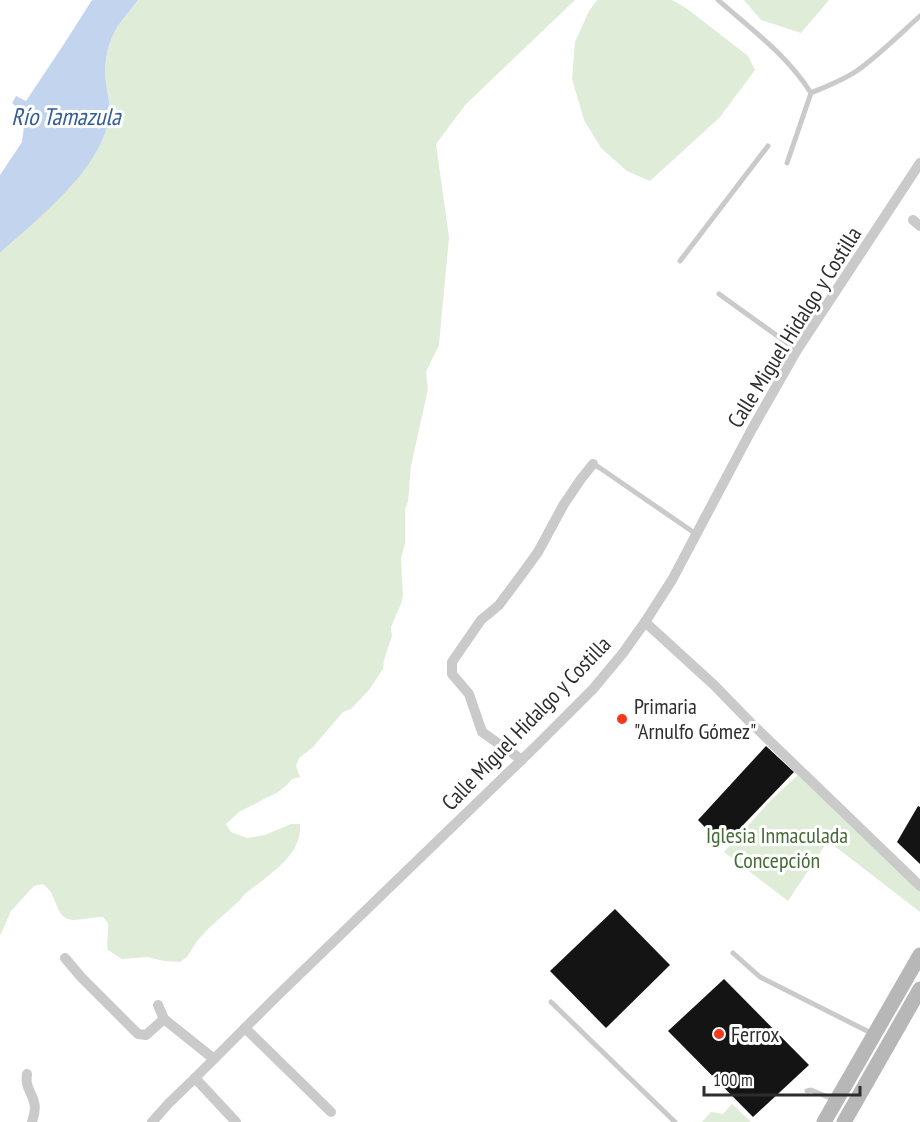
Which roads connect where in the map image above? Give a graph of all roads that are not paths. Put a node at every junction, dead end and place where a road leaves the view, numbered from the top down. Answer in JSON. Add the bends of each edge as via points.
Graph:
{"nodes":[{"id":1,"x":718,"y":0,"type":"edge"},
{"id":2,"x":920,"y":16,"type":"edge"},
{"id":3,"x":811,"y":93,"type":"junction"},
{"id":4,"x":768,"y":146,"type":"dead end"},
{"id":5,"x":787,"y":163,"type":"dead end"},
{"id":6,"x":920,"y":164,"type":"edge"},
{"id":7,"x":680,"y":261,"type":"dead end"},
{"id":8,"x":719,"y":294,"type":"dead end"},
{"id":9,"x":797,"y":350,"type":"junction"},
{"id":10,"x":593,"y":465,"type":"joint"},
{"id":11,"x":696,"y":534,"type":"junction"},
{"id":12,"x":645,"y":622,"type":"junction"},
{"id":13,"x":522,"y":760,"type":"junction"},
{"id":14,"x":920,"y":886,"type":"edge"},
{"id":15,"x":734,"y":953,"type":"dead end"},
{"id":16,"x":920,"y":955,"type":"edge"},
{"id":17,"x":65,"y":958,"type":"dead end"},
{"id":18,"x":920,"y":989,"type":"edge"},
{"id":19,"x":551,"y":1002,"type":"dead end"},
{"id":20,"x":158,"y":1005,"type":"dead end"},
{"id":21,"x":165,"y":1019,"type":"junction"},
{"id":22,"x":245,"y":1028,"type":"junction"},
{"id":23,"x":874,"y":1035,"type":"junction"},
{"id":24,"x":214,"y":1059,"type":"junction"},
{"id":25,"x":27,"y":1074,"type":"dead end"},
{"id":26,"x":195,"y":1078,"type":"junction"},
{"id":27,"x":807,"y":1091,"type":"dead end"},
{"id":28,"x":837,"y":1100,"type":"junction"},
{"id":29,"x":331,"y":1112,"type":"dead end"},
{"id":30,"x":32,"y":1122,"type":"edge"},
{"id":31,"x":152,"y":1122,"type":"edge"},
{"id":32,"x":236,"y":1122,"type":"edge"},
{"id":33,"x":675,"y":1122,"type":"edge"},
{"id":34,"x":824,"y":1122,"type":"edge"},
{"id":35,"x":844,"y":1122,"type":"edge"}],
"edges":[{"from":1,"to":3,"type":"lane","via":[[779,52]]},
{"from":2,"to":3,"type":"lane","via":[[857,71]]},
{"from":3,"to":5,"type":"lane"},
{"from":4,"to":7,"type":"lane"},
{"from":6,"to":9,"type":"street","name":"Calle Miguel Hidalgo y Costilla"},
{"from":8,"to":9,"type":"lane"},
{"from":9,"to":11,"type":"street","name":"Calle Miguel Hidalgo y Costilla"},
{"from":10,"to":11,"type":"lane"},
{"from":10,"to":13,"type":"street","via":[[564,504],[538,552],[452,662],[452,674],[469,694],[482,732]]},
{"from":11,"to":12,"type":"street","name":"Calle Miguel Hidalgo y Costilla"},
{"from":12,"to":13,"type":"street","name":"Calle Miguel Hidalgo y Costilla","via":[[593,689]]},
{"from":12,"to":14,"type":"street"},
{"from":13,"to":22,"type":"street","name":"Calle Miguel Hidalgo y Costilla"},
{"from":15,"to":23,"type":"lane","via":[[760,976]]},
{"from":16,"to":23,"type":"main road"},
{"from":17,"to":21,"type":"street","via":[[138,1034],[146,1035]]},
{"from":18,"to":35,"type":"main road"},
{"from":19,"to":33,"type":"lane"},
{"from":20,"to":21,"type":"street"},
{"from":21,"to":24,"type":"street"},
{"from":22,"to":24,"type":"street","name":"Calle Miguel Hidalgo y Costilla"},
{"from":22,"to":29,"type":"street"},
{"from":23,"to":28,"type":"main road"},
{"from":24,"to":26,"type":"street","name":"Calle Miguel Hidalgo y Costilla"},
{"from":25,"to":30,"type":"street","via":[[26,1087],[34,1102]]},
{"from":26,"to":31,"type":"street","name":"Calle Miguel Hidalgo y Costilla"},
{"from":26,"to":32,"type":"street"},
{"from":27,"to":28,"type":"lane"},
{"from":28,"to":34,"type":"main road"}]}
